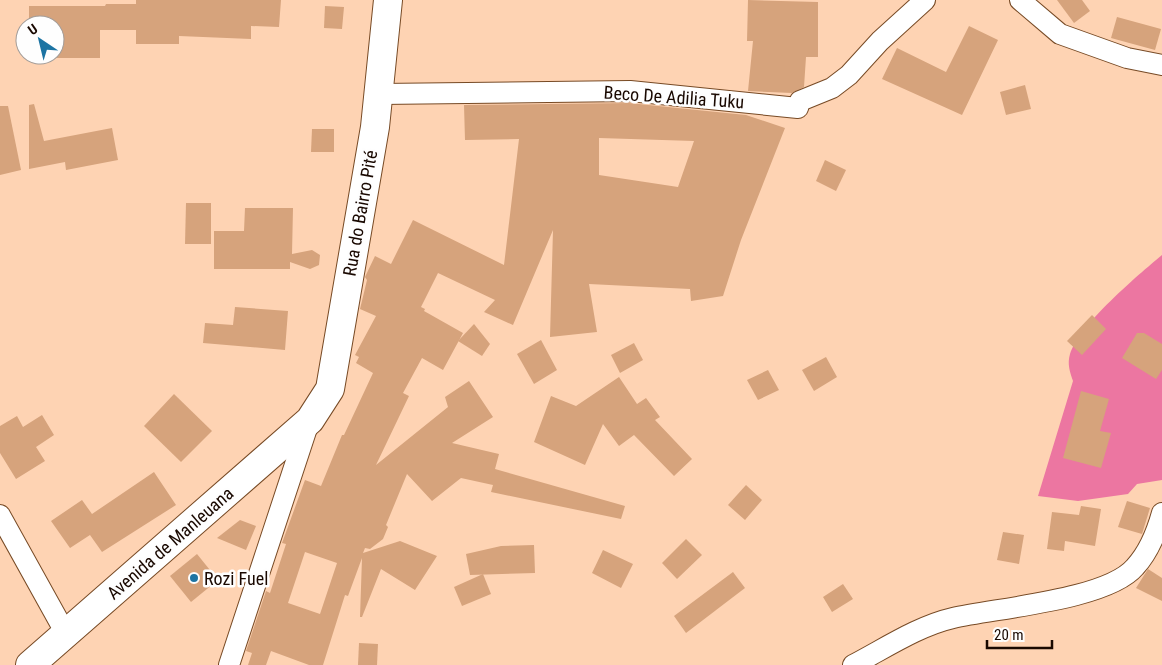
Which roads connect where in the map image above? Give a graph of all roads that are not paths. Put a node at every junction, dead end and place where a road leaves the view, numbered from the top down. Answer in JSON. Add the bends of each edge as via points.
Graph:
{"nodes":[{"id":1,"x":388,"y":0,"type":"edge"},
{"id":2,"x":925,"y":0,"type":"edge"},
{"id":3,"x":1020,"y":0,"type":"edge"},
{"id":4,"x":1162,"y":65,"type":"edge"},
{"id":5,"x":380,"y":94,"type":"junction"},
{"id":6,"x":310,"y":420,"type":"junction"},
{"id":7,"x":1162,"y":513,"type":"edge"},
{"id":8,"x":0,"y":515,"type":"edge"},
{"id":9,"x":66,"y":634,"type":"junction"},
{"id":10,"x":30,"y":665,"type":"edge"},
{"id":11,"x":229,"y":665,"type":"edge"},
{"id":12,"x":853,"y":665,"type":"edge"}],
"edges":[{"from":1,"to":5,"type":"main road","name":"Rua do Bairro Pité"},
{"from":2,"to":5,"type":"street","name":"Beco De Adilia Tuku","via":[[849,75],[832,88],[800,101],[798,108],[630,91]]},
{"from":3,"to":4,"type":"street","via":[[1060,34],[1128,58]]},
{"from":5,"to":6,"type":"main road","name":"Rua do Bairro Pité","via":[[330,389]]},
{"from":6,"to":9,"type":"main road","name":"Avenida de Manleuana"},
{"from":6,"to":11,"type":"street"},
{"from":7,"to":12,"type":"street","via":[[1148,549],[1135,568],[1121,578],[1074,596],[951,618],[913,633]]},
{"from":8,"to":9,"type":"street"},
{"from":9,"to":10,"type":"main road","name":"Avenida de Manleuana"}]}
